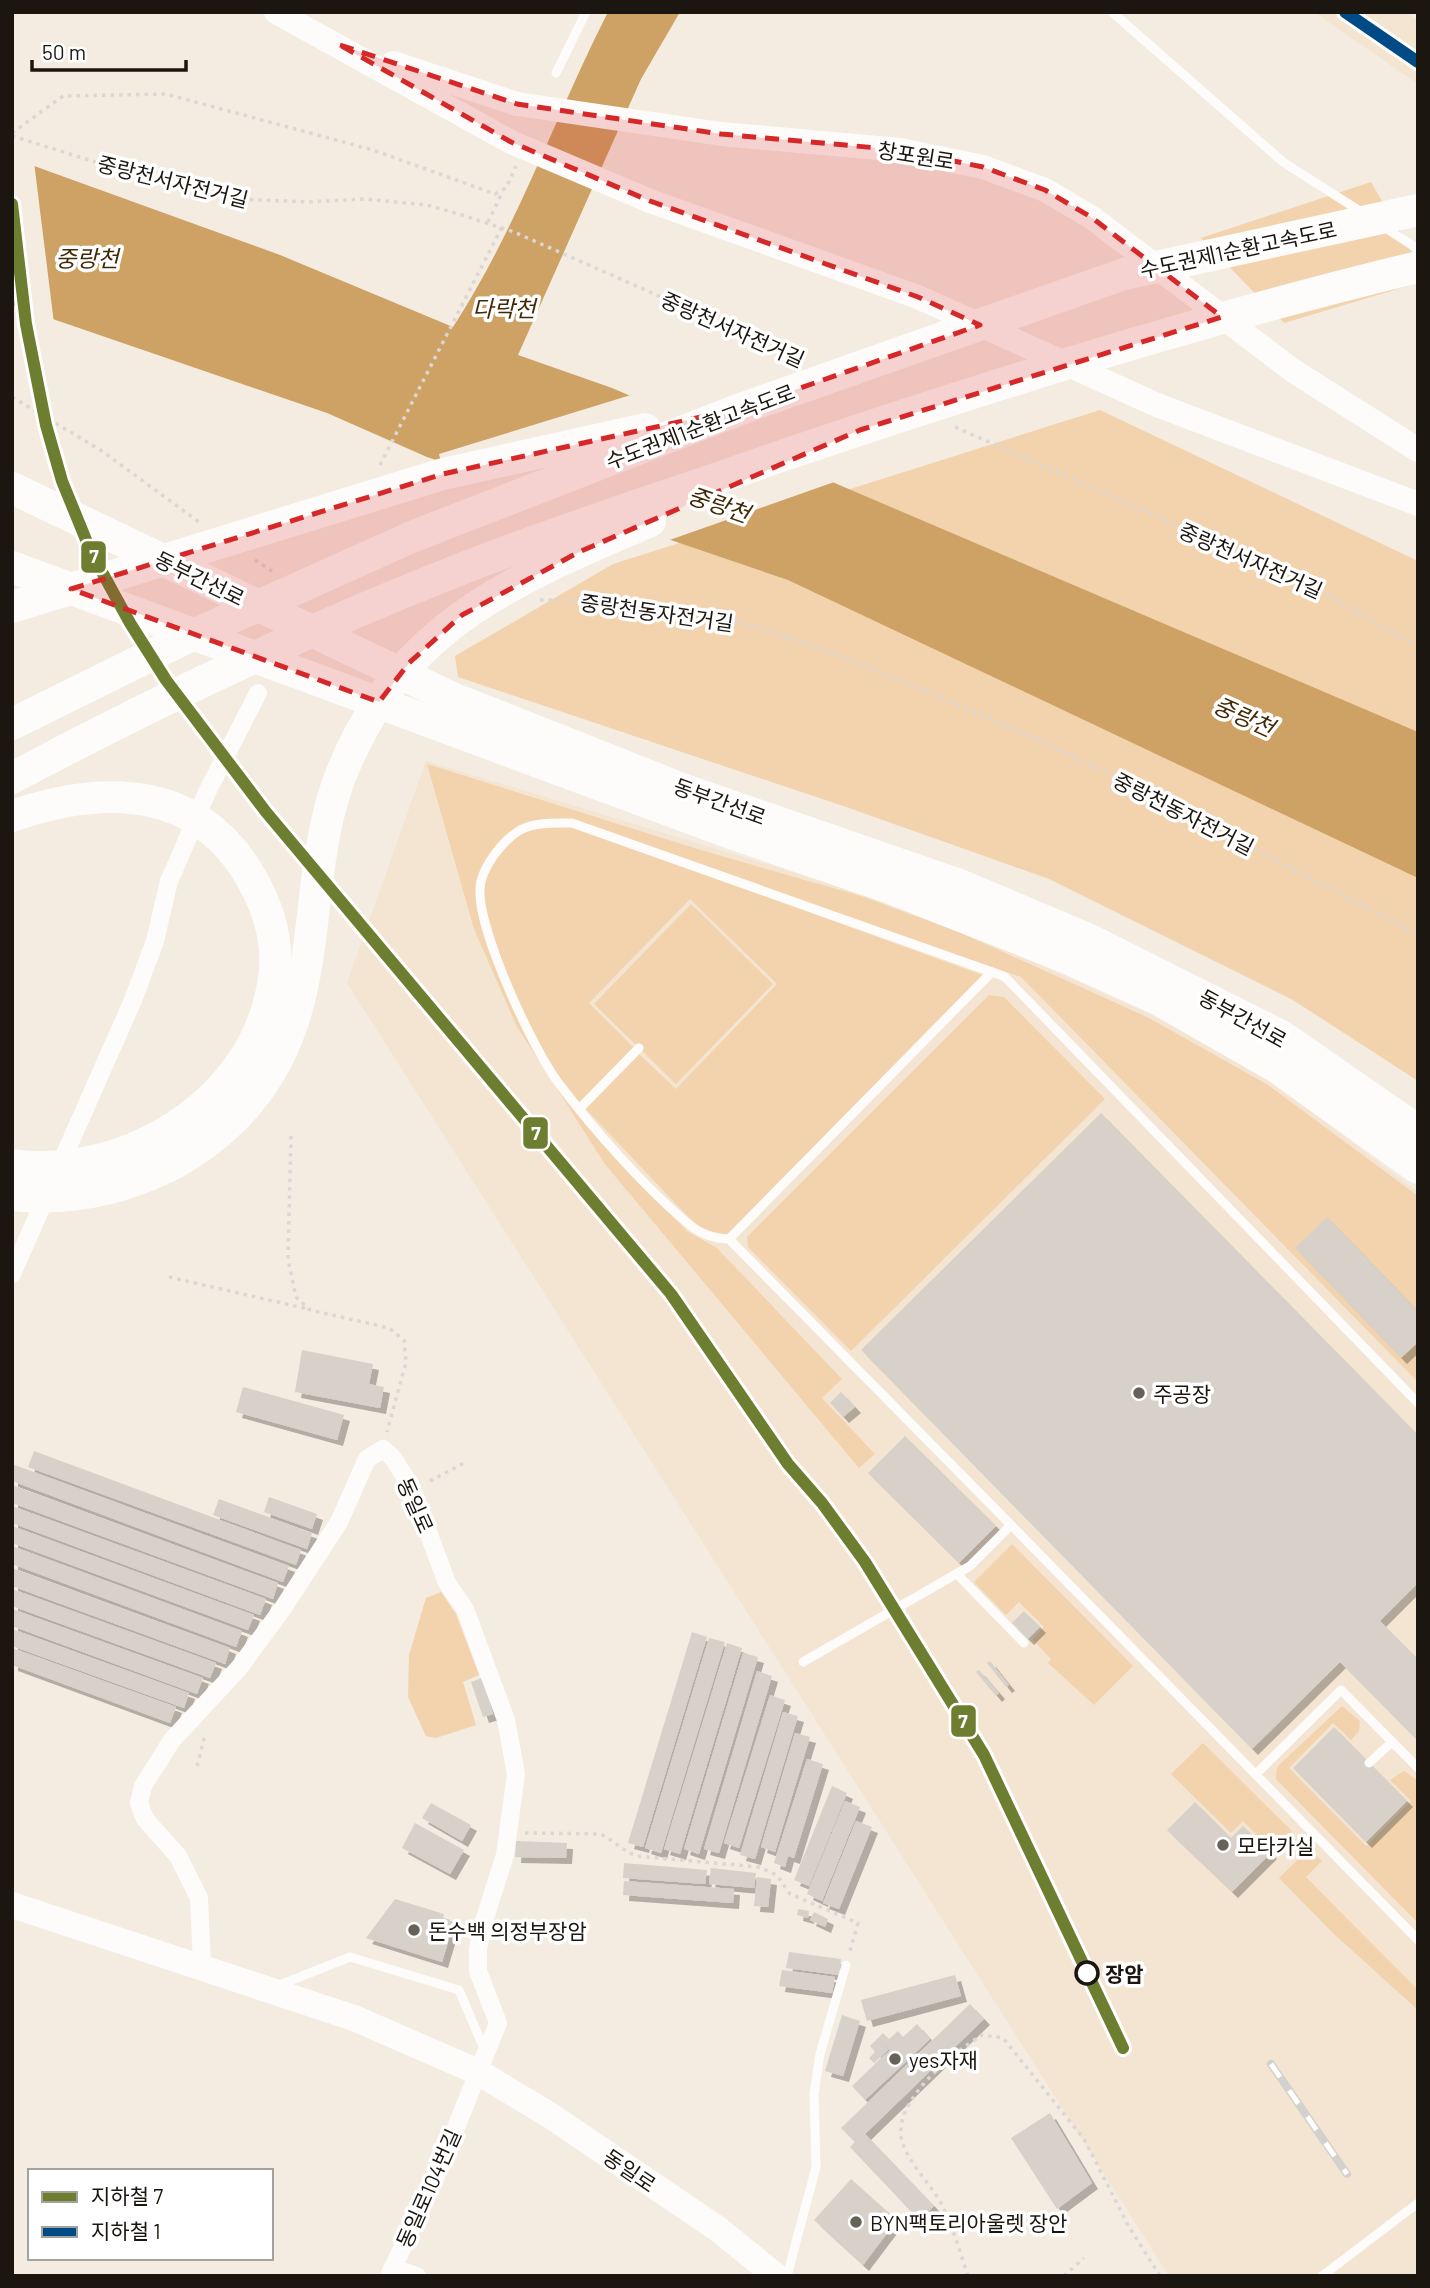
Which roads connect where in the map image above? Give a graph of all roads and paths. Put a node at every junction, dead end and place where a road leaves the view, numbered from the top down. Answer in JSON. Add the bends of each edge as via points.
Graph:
{"nodes":[{"id":1,"x":586,"y":12,"type":"edge"},
{"id":2,"x":1112,"y":12,"type":"edge"},
{"id":3,"x":278,"y":13,"type":"edge"},
{"id":4,"x":340,"y":45,"type":"junction"},
{"id":5,"x":556,"y":73,"type":"dead end"},
{"id":6,"x":12,"y":135,"type":"edge"},
{"id":7,"x":516,"y":149,"type":"junction"},
{"id":8,"x":502,"y":191,"type":"junction"},
{"id":9,"x":1418,"y":210,"type":"edge"},
{"id":10,"x":488,"y":222,"type":"junction"},
{"id":11,"x":502,"y":227,"type":"junction"},
{"id":12,"x":1418,"y":249,"type":"edge"},
{"id":13,"x":1418,"y":267,"type":"edge"},
{"id":14,"x":814,"y":365,"type":"dead end"},
{"id":15,"x":12,"y":397,"type":"edge"},
{"id":16,"x":746,"y":407,"type":"junction"},
{"id":17,"x":953,"y":426,"type":"dead end"},
{"id":18,"x":860,"y":430,"type":"junction"},
{"id":19,"x":1418,"y":450,"type":"edge"},
{"id":20,"x":376,"y":474,"type":"dead end"},
{"id":21,"x":12,"y":488,"type":"edge"},
{"id":22,"x":1418,"y":504,"type":"edge"},
{"id":23,"x":209,"y":529,"type":"dead end"},
{"id":24,"x":250,"y":557,"type":"dead end"},
{"id":25,"x":12,"y":567,"type":"edge"},
{"id":26,"x":281,"y":576,"type":"dead end"},
{"id":27,"x":529,"y":600,"type":"dead end"},
{"id":28,"x":12,"y":607,"type":"edge"},
{"id":29,"x":1418,"y":646,"type":"edge"},
{"id":30,"x":258,"y":693,"type":"dead end"},
{"id":31,"x":12,"y":724,"type":"edge"},
{"id":32,"x":12,"y":778,"type":"edge"},
{"id":33,"x":12,"y":816,"type":"edge"},
{"id":34,"x":1418,"y":934,"type":"edge"},
{"id":35,"x":992,"y":972,"type":"junction"},
{"id":36,"x":639,"y":1048,"type":"dead end"},
{"id":37,"x":580,"y":1108,"type":"junction"},
{"id":38,"x":1418,"y":1131,"type":"edge"},
{"id":39,"x":291,"y":1136,"type":"dead end"},
{"id":40,"x":12,"y":1165,"type":"edge"},
{"id":41,"x":1418,"y":1168,"type":"edge"},
{"id":42,"x":12,"y":1195,"type":"edge"},
{"id":43,"x":729,"y":1239,"type":"junction"},
{"id":44,"x":12,"y":1274,"type":"edge"},
{"id":45,"x":169,"y":1277,"type":"dead end"},
{"id":46,"x":310,"y":1310,"type":"junction"},
{"id":47,"x":1418,"y":1403,"type":"edge"},
{"id":48,"x":383,"y":1449,"type":"junction"},
{"id":49,"x":464,"y":1463,"type":"dead end"},
{"id":50,"x":411,"y":1486,"type":"junction"},
{"id":51,"x":1011,"y":1525,"type":"junction"},
{"id":52,"x":957,"y":1574,"type":"junction"},
{"id":53,"x":1024,"y":1643,"type":"dead end"},
{"id":54,"x":803,"y":1662,"type":"dead end"},
{"id":55,"x":1392,"y":1742,"type":"junction"},
{"id":56,"x":1370,"y":1763,"type":"dead end"},
{"id":57,"x":1418,"y":1768,"type":"edge"},
{"id":58,"x":1256,"y":1774,"type":"junction"},
{"id":59,"x":508,"y":1832,"type":"junction"},
{"id":60,"x":12,"y":1905,"type":"edge"},
{"id":61,"x":1418,"y":1940,"type":"edge"},
{"id":62,"x":846,"y":1965,"type":"joint"},
{"id":63,"x":202,"y":1967,"type":"junction"},
{"id":64,"x":268,"y":1989,"type":"junction"},
{"id":65,"x":482,"y":2062,"type":"junction"},
{"id":66,"x":467,"y":2100,"type":"joint"},
{"id":67,"x":1418,"y":2203,"type":"edge"},
{"id":68,"x":1084,"y":2259,"type":"dead end"},
{"id":69,"x":391,"y":2272,"type":"edge"},
{"id":70,"x":417,"y":2276,"type":"edge"},
{"id":71,"x":776,"y":2276,"type":"edge"},
{"id":72,"x":787,"y":2276,"type":"edge"},
{"id":73,"x":968,"y":2276,"type":"edge"},
{"id":74,"x":1064,"y":2276,"type":"edge"},
{"id":75,"x":1160,"y":2276,"type":"edge"},
{"id":76,"x":1322,"y":2276,"type":"edge"}],
"edges":[{"from":1,"to":5,"type":"lane"},
{"from":2,"to":12,"type":"lane","via":[[1283,162]]},
{"from":3,"to":4,"type":"street","name":"창포원로"},
{"from":4,"to":7,"type":"street","name":"창포원로"},
{"from":4,"to":19,"type":"street","name":"창포원로","via":[[517,104],[720,134],[900,150],[983,167],[1045,190],[1091,217],[1292,370]]},
{"from":6,"to":8,"type":"path","via":[[63,96],[166,94],[373,149],[495,194]]},
{"from":6,"to":10,"type":"path","name":"중랑천서자전거길","via":[[108,166],[237,199],[387,201],[426,205]]},
{"from":7,"to":8,"type":"path"},
{"from":7,"to":22,"type":"street","name":"창포원로","via":[[918,297],[1157,405]]},
{"from":8,"to":10,"type":"path"},
{"from":9,"to":16,"type":"highway","name":"수도권제1순환고속도로","via":[[1124,274]]},
{"from":10,"to":11,"type":"path","name":"중랑천서자전거길"},
{"from":11,"to":14,"type":"path","name":"중랑천서자전거길"},
{"from":11,"to":20,"type":"path"},
{"from":13,"to":18,"type":"highway","via":[[1121,345]]},
{"from":15,"to":23,"type":"path","via":[[103,452]]},
{"from":16,"to":28,"type":"highway","via":[[443,474]]},
{"from":16,"to":31,"type":"highway","name":"수도권제1순환고속도로","via":[[414,536],[181,640]]},
{"from":17,"to":29,"type":"path","name":"중랑천서자전거길","via":[[1292,576]]},
{"from":18,"to":32,"type":"highway","via":[[455,571],[223,672]]},
{"from":18,"to":42,"type":"highway","via":[[526,577],[478,603],[442,632],[382,697],[344,770],[326,832],[299,1006],[280,1057],[258,1091],[216,1136],[150,1175],[93,1193]]},
{"from":21,"to":38,"type":"highway","name":"동부간선로","via":[[450,697],[682,789],[957,884],[1090,940],[1281,1036]]},
{"from":24,"to":26,"type":"path"},
{"from":25,"to":41,"type":"highway","name":"동부간선로","via":[[931,903],[1065,957],[1160,1000],[1278,1068]]},
{"from":27,"to":34,"type":"path","name":"중랑천동자전거길","via":[[641,606],[710,616],[868,667],[1034,737]]},
{"from":30,"to":44,"type":"street","via":[[207,792],[169,881],[134,1000]]},
{"from":33,"to":40,"type":"highway","via":[[64,799],[102,796],[149,801],[197,820],[224,840],[256,886],[270,922],[275,964],[270,999],[253,1044],[232,1075],[184,1120],[146,1144],[100,1160],[49,1167]]},
{"from":35,"to":37,"type":"lane","via":[[572,823],[547,822],[520,830],[500,847],[487,867],[480,901],[524,1024],[559,1084]]},
{"from":35,"to":43,"type":"lane"},
{"from":35,"to":47,"type":"lane","via":[[1005,977]]},
{"from":36,"to":37,"type":"lane"},
{"from":37,"to":43,"type":"lane","via":[[691,1226],[710,1237]]},
{"from":39,"to":46,"type":"path","via":[[288,1259],[296,1297]]},
{"from":43,"to":51,"type":"lane"},
{"from":45,"to":46,"type":"path"},
{"from":46,"to":48,"type":"path","via":[[389,1328],[404,1340],[406,1362]]},
{"from":48,"to":50,"type":"street","name":"동일로"},
{"from":48,"to":63,"type":"street","via":[[367,1459],[339,1522],[283,1608],[239,1668],[172,1740],[143,1786],[139,1803],[145,1819],[178,1856],[199,1898]]},
{"from":49,"to":50,"type":"path","via":[[438,1480]]},
{"from":50,"to":59,"type":"street","name":"동일로","via":[[447,1583],[465,1609],[506,1720],[516,1774]]},
{"from":51,"to":52,"type":"lane"},
{"from":51,"to":58,"type":"lane"},
{"from":52,"to":53,"type":"lane"},
{"from":52,"to":54,"type":"lane"},
{"from":55,"to":56,"type":"lane"},
{"from":55,"to":57,"type":"lane"},
{"from":55,"to":58,"type":"lane","via":[[1341,1690]]},
{"from":58,"to":61,"type":"lane"},
{"from":59,"to":62,"type":"path","via":[[600,1834],[637,1856],[758,1867],[777,1875],[790,1894],[858,1923]]},
{"from":59,"to":65,"type":"street","name":"동일로","via":[[478,1948],[478,1971],[498,2023]]},
{"from":60,"to":63,"type":"main road","name":"동일로"},
{"from":62,"to":72,"type":"lane","via":[[820,2054],[814,2094],[816,2167]]},
{"from":63,"to":64,"type":"main road","name":"동일로"},
{"from":64,"to":65,"type":"main road","name":"동일로"},
{"from":64,"to":65,"type":"lane","via":[[350,1957],[459,1990]]},
{"from":65,"to":66,"type":"street","name":"동일로"},
{"from":65,"to":71,"type":"main road","name":"동일로","via":[[540,2109],[718,2229]]},
{"from":66,"to":69,"type":"street","name":"동일로104번길"},
{"from":67,"to":76,"type":"lane"},
{"from":68,"to":74,"type":"path"},
{"from":69,"to":70,"type":"street"},
{"from":73,"to":75,"type":"path","via":[[942,2205],[902,2142],[901,2122],[913,2097],[954,2052],[982,2035],[1003,2038],[1084,2139]]}]}
